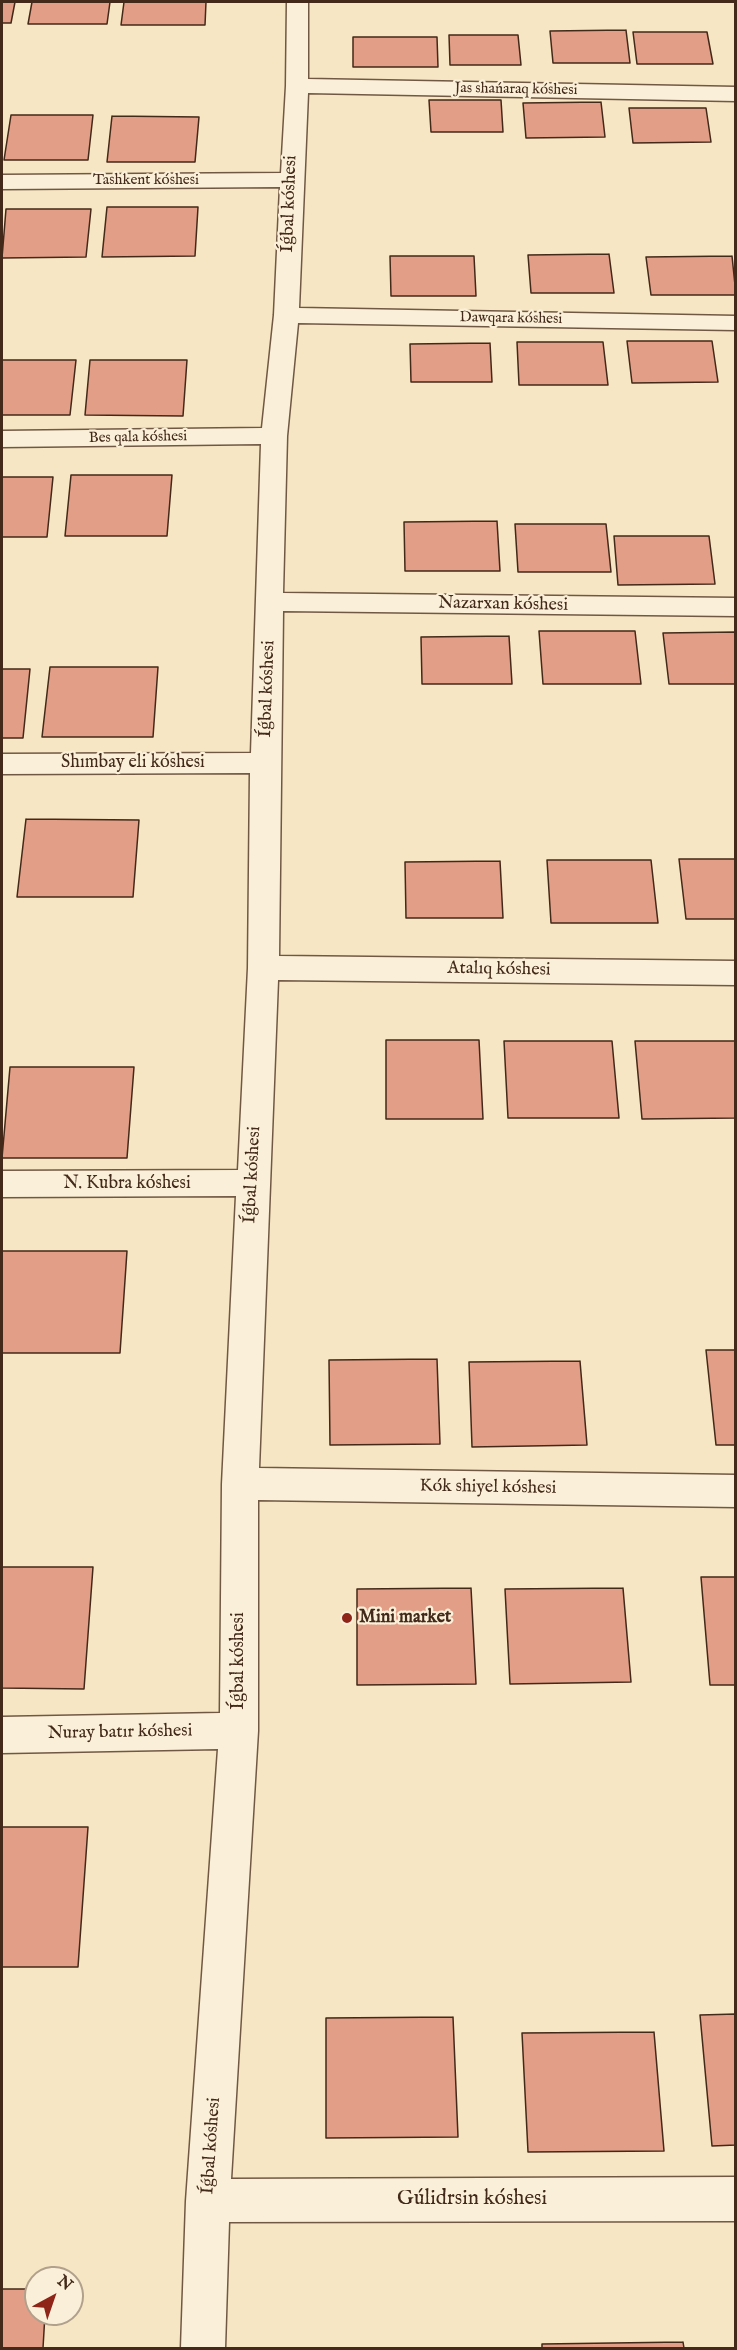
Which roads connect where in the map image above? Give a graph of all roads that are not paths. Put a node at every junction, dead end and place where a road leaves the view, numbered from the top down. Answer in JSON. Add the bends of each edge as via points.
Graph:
{"nodes":[{"id":1,"x":297,"y":2,"type":"edge"},
{"id":2,"x":297,"y":86,"type":"junction"},
{"id":3,"x":735,"y":94,"type":"edge"},
{"id":4,"x":291,"y":180,"type":"junction"},
{"id":5,"x":2,"y":182,"type":"edge"},
{"id":6,"x":286,"y":315,"type":"junction"},
{"id":7,"x":735,"y":323,"type":"edge"},
{"id":8,"x":274,"y":436,"type":"junction"},
{"id":9,"x":2,"y":439,"type":"edge"},
{"id":10,"x":271,"y":602,"type":"junction"},
{"id":11,"x":735,"y":607,"type":"edge"},
{"id":12,"x":265,"y":763,"type":"junction"},
{"id":13,"x":2,"y":764,"type":"edge"},
{"id":14,"x":263,"y":968,"type":"junction"},
{"id":15,"x":735,"y":973,"type":"edge"},
{"id":16,"x":253,"y":1183,"type":"junction"},
{"id":17,"x":2,"y":1185,"type":"edge"},
{"id":18,"x":240,"y":1484,"type":"junction"},
{"id":19,"x":735,"y":1491,"type":"edge"},
{"id":20,"x":239,"y":1731,"type":"junction"},
{"id":21,"x":2,"y":1735,"type":"edge"},
{"id":22,"x":735,"y":2199,"type":"edge"},
{"id":23,"x":208,"y":2201,"type":"junction"},
{"id":24,"x":203,"y":2349,"type":"edge"}],
"edges":[{"from":1,"to":2,"type":"street","name":"Íǵbal kóshesi"},
{"from":2,"to":3,"type":"street","name":"Jas shańaraq kóshesi"},
{"from":2,"to":4,"type":"street","name":"Íǵbal kóshesi"},
{"from":4,"to":5,"type":"street","name":"Tashkent kóshesi"},
{"from":4,"to":6,"type":"street","name":"Íǵbal kóshesi"},
{"from":6,"to":7,"type":"street","name":"Dawqara kóshesi"},
{"from":6,"to":8,"type":"street","name":"Íǵbal kóshesi"},
{"from":8,"to":9,"type":"street","name":"Bes qala kóshesi"},
{"from":8,"to":10,"type":"street","name":"Íǵbal kóshesi"},
{"from":10,"to":11,"type":"street","name":"Nazarxan kóshesi"},
{"from":10,"to":12,"type":"street","name":"Íǵbal kóshesi"},
{"from":12,"to":13,"type":"street","name":"Shımbay eli kóshesi"},
{"from":12,"to":14,"type":"street","name":"Íǵbal kóshesi"},
{"from":14,"to":15,"type":"street","name":"Atalıq kóshesi"},
{"from":14,"to":16,"type":"street","name":"Íǵbal kóshesi"},
{"from":16,"to":17,"type":"street","name":"N. Kubra kóshesi"},
{"from":16,"to":18,"type":"street","name":"Íǵbal kóshesi"},
{"from":18,"to":19,"type":"street","name":"Kók shiyel kóshesi"},
{"from":18,"to":20,"type":"street","name":"Íǵbal kóshesi"},
{"from":20,"to":21,"type":"street","name":"Nuray batır kóshesi"},
{"from":20,"to":23,"type":"street","name":"Íǵbal kóshesi"},
{"from":22,"to":23,"type":"street","name":"Gúlidrsin kóshesi"},
{"from":23,"to":24,"type":"street","name":"Íǵbal kóshesi"}]}
